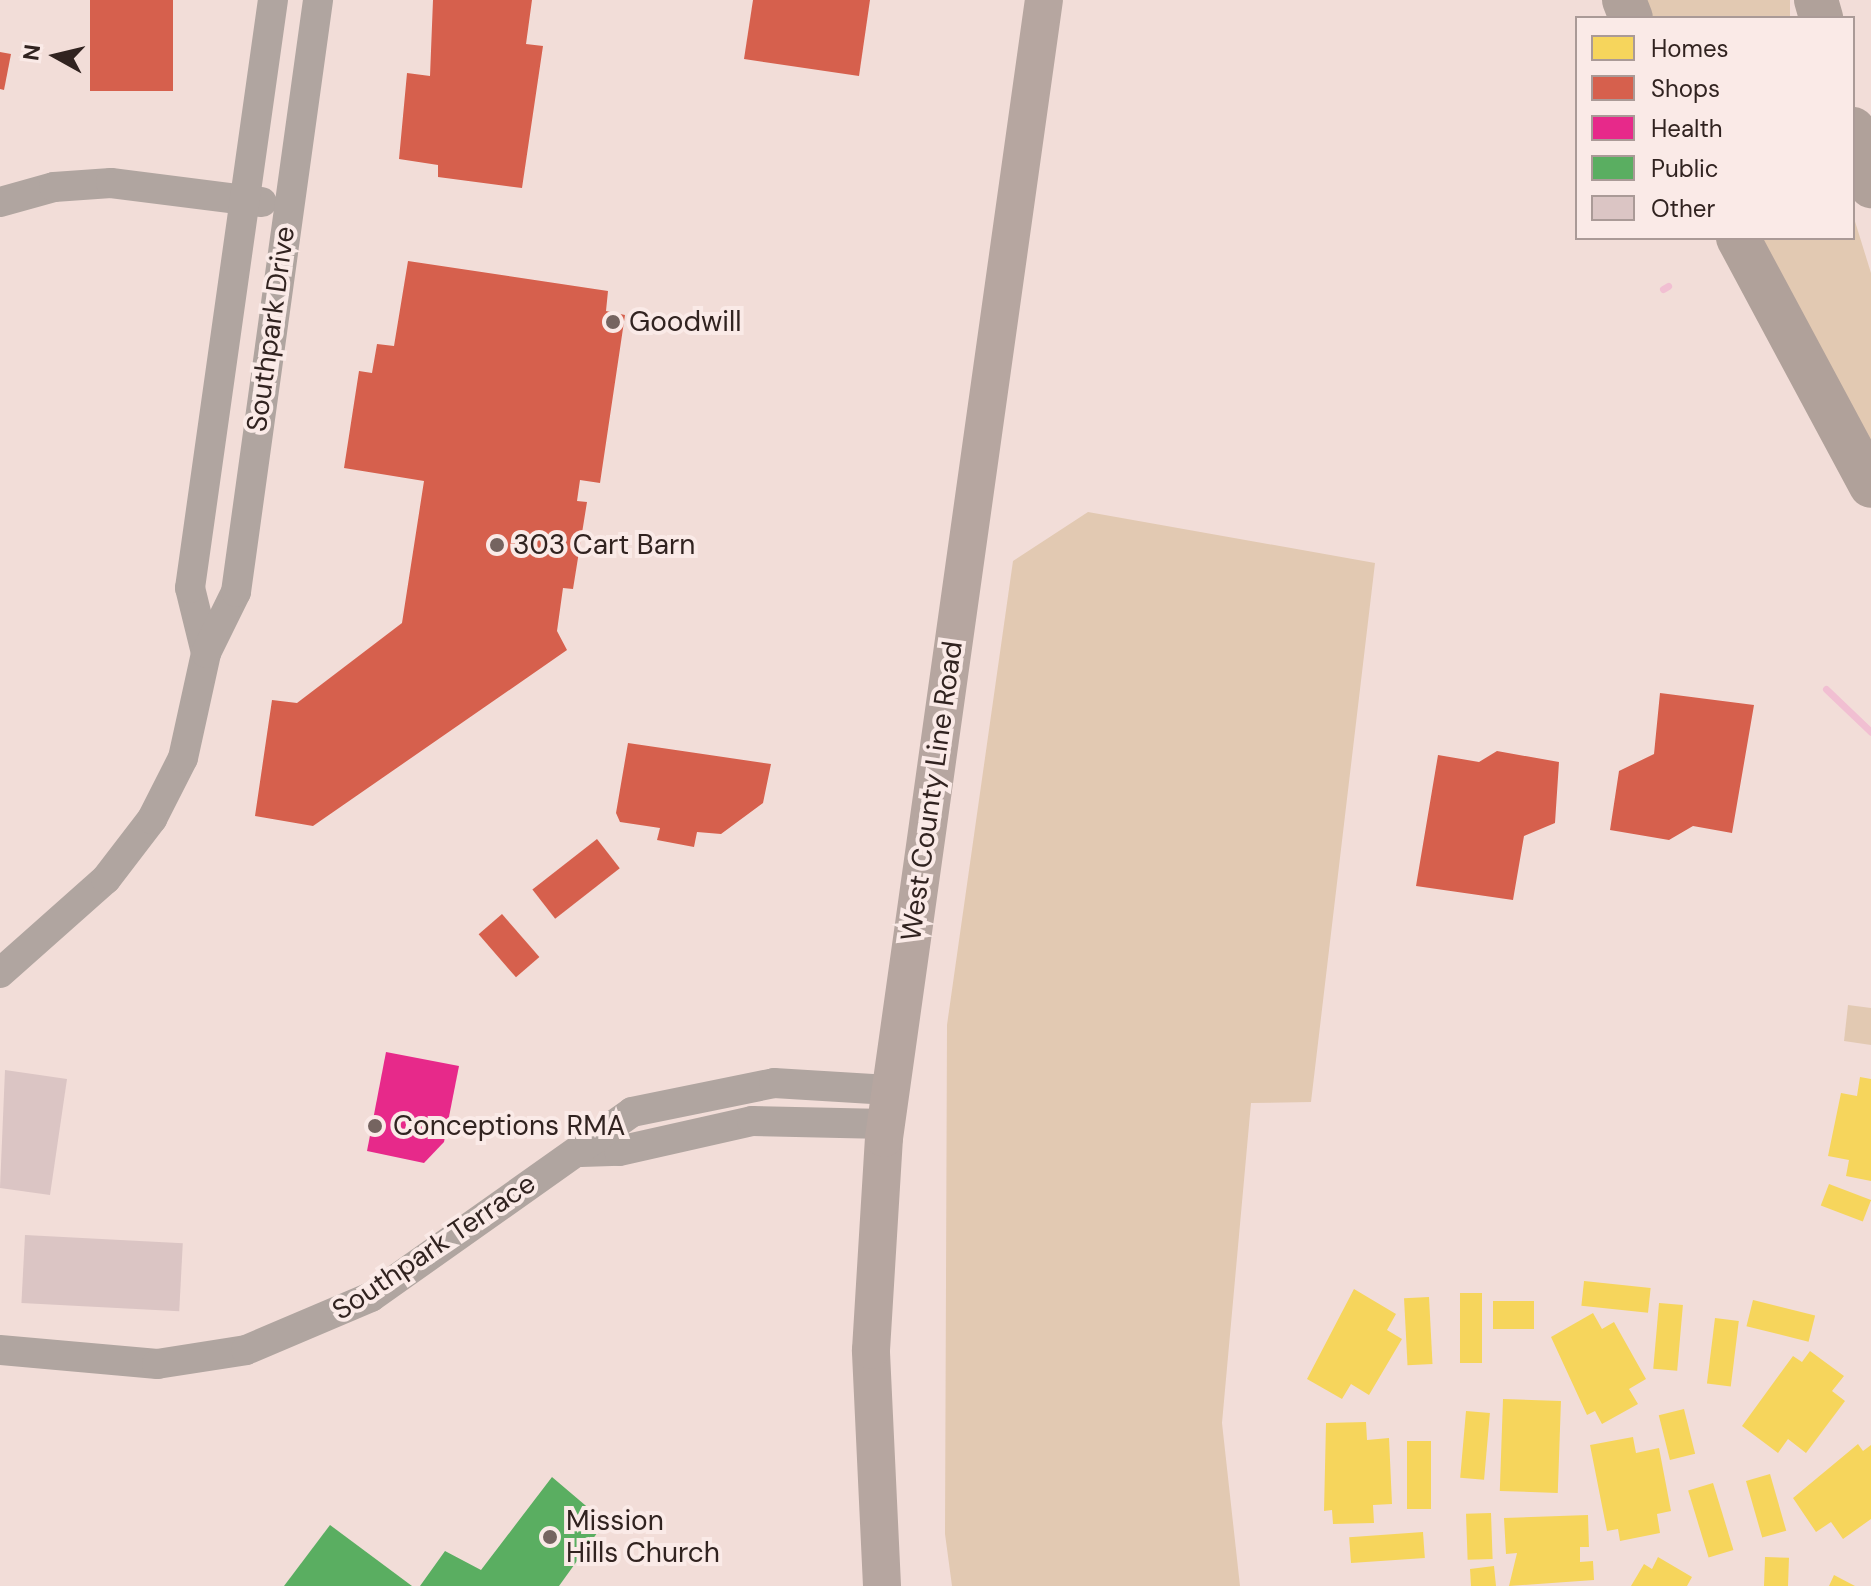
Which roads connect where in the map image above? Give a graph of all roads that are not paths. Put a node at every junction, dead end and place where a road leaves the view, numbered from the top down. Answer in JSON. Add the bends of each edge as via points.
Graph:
{"nodes":[{"id":1,"x":273,"y":0,"type":"edge"},
{"id":2,"x":318,"y":0,"type":"edge"},
{"id":3,"x":1044,"y":0,"type":"edge"},
{"id":4,"x":1855,"y":135,"type":"edge"},
{"id":5,"x":1871,"y":186,"type":"edge"},
{"id":6,"x":244,"y":199,"type":"junction"},
{"id":7,"x":0,"y":202,"type":"edge"},
{"id":8,"x":288,"y":205,"type":"junction"},
{"id":9,"x":1739,"y":240,"type":"edge"},
{"id":10,"x":1871,"y":486,"type":"edge"},
{"id":11,"x":206,"y":653,"type":"junction"},
{"id":12,"x":0,"y":973,"type":"edge"},
{"id":13,"x":887,"y":1107,"type":"junction"},
{"id":14,"x":0,"y":1350,"type":"edge"},
{"id":15,"x":882,"y":1586,"type":"edge"}],
"edges":[{"from":1,"to":6,"type":"street","name":"Southpark Drive"},
{"from":2,"to":8,"type":"street","name":"Southpark Drive"},
{"from":3,"to":13,"type":"main road","name":"West County Line Road"},
{"from":4,"to":5,"type":"highway"},
{"from":6,"to":7,"type":"street","via":[[111,183],[54,187]]},
{"from":6,"to":8,"type":"street"},
{"from":6,"to":11,"type":"street","name":"Southpark Drive","via":[[190,588]]},
{"from":8,"to":11,"type":"street","name":"Southpark Drive","via":[[236,592]]},
{"from":9,"to":10,"type":"highway"},
{"from":11,"to":12,"type":"street","name":"Southpark Drive","via":[[183,758],[152,819],[106,879]]},
{"from":13,"to":14,"type":"street","name":"Southpark Terrace","via":[[774,1083],[686,1095],[612,1122],[581,1152],[371,1297],[280,1340],[157,1364]]},
{"from":13,"to":15,"type":"main road","name":"West County Line Road","via":[[871,1350]]}]}
